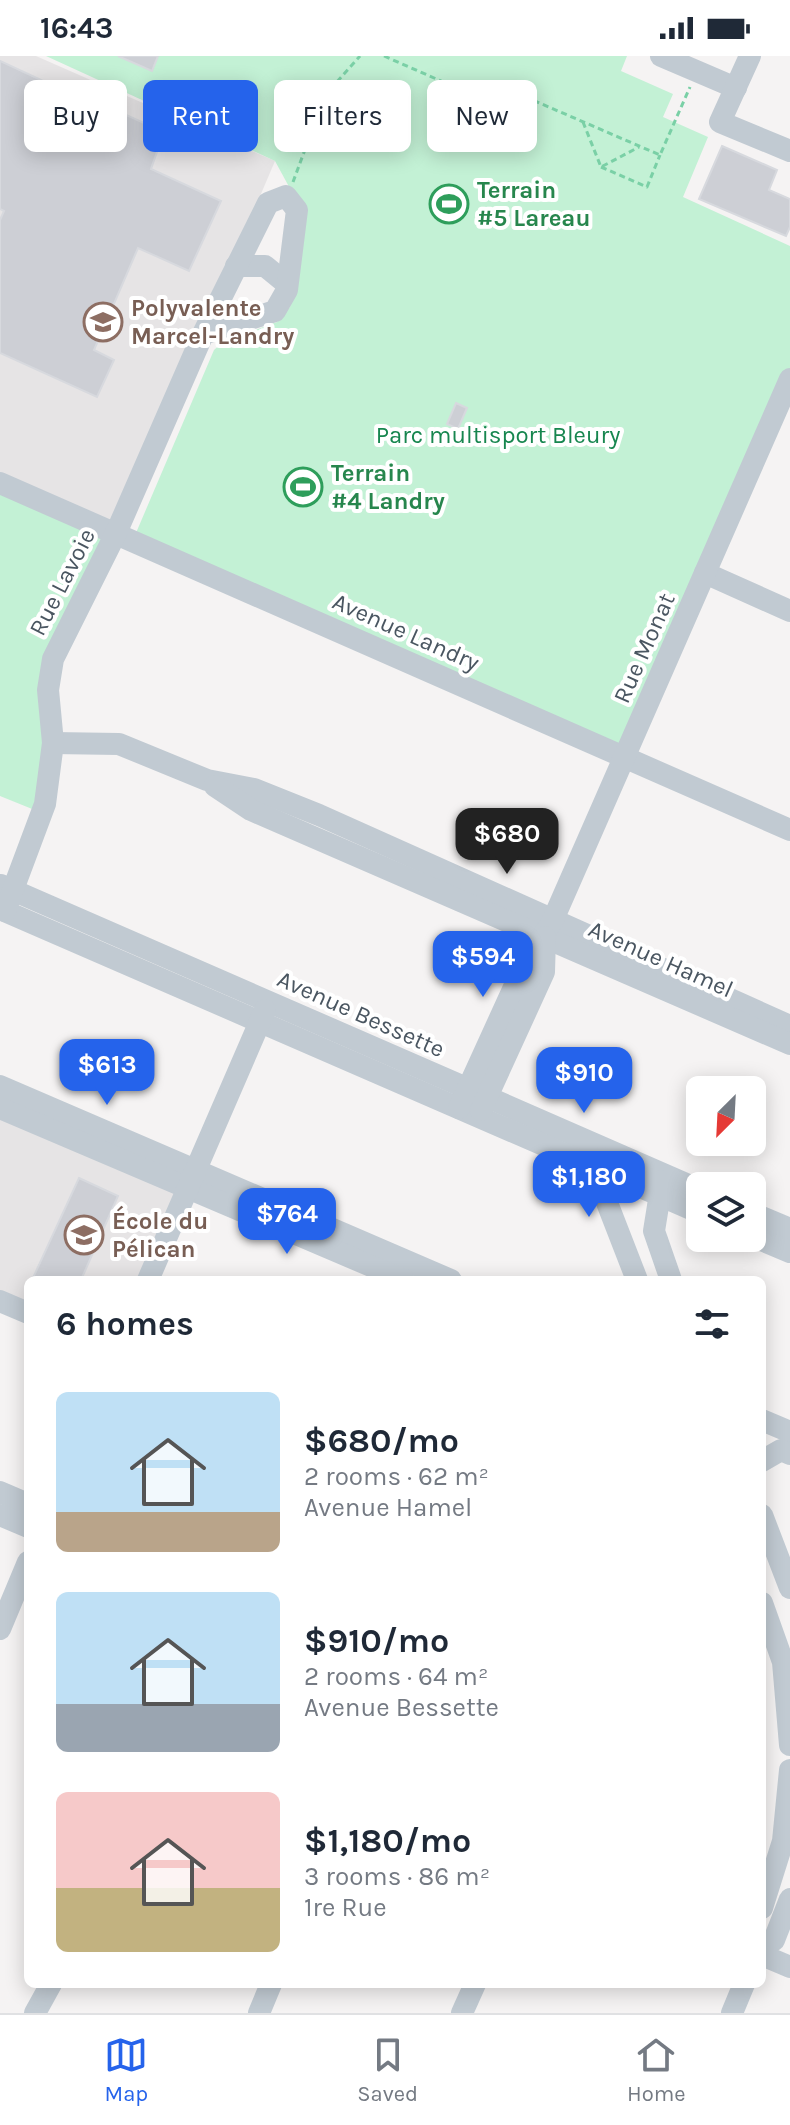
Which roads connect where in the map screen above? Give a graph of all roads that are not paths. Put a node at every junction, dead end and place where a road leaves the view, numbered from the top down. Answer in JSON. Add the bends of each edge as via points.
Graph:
{"nodes":[{"id":1,"x":661,"y":56,"type":"edge"},
{"id":2,"x":750,"y":56,"type":"edge"},
{"id":3,"x":736,"y":88,"type":"junction"},
{"id":4,"x":790,"y":151,"type":"edge"},
{"id":5,"x":236,"y":266,"type":"junction"},
{"id":6,"x":287,"y":284,"type":"junction"},
{"id":7,"x":203,"y":334,"type":"junction"},
{"id":8,"x":790,"y":379,"type":"edge"},
{"id":9,"x":0,"y":483,"type":"edge"},
{"id":10,"x":116,"y":533,"type":"junction"},
{"id":11,"x":705,"y":573,"type":"junction"},
{"id":12,"x":790,"y":611,"type":"edge"},
{"id":13,"x":53,"y":743,"type":"junction"},
{"id":14,"x":624,"y":757,"type":"junction"},
{"id":15,"x":790,"y":830,"type":"edge"},
{"id":16,"x":4,"y":899,"type":"edge"},
{"id":17,"x":548,"y":930,"type":"junction"},
{"id":18,"x":265,"y":1012,"type":"junction"},
{"id":19,"x":790,"y":1026,"type":"edge"},
{"id":20,"x":790,"y":1044,"type":"edge"},
{"id":21,"x":0,"y":1086,"type":"edge"},
{"id":22,"x":473,"y":1103,"type":"junction"},
{"id":23,"x":0,"y":1108,"type":"edge"},
{"id":24,"x":602,"y":1159,"type":"junction"},
{"id":25,"x":191,"y":1180,"type":"junction"},
{"id":26,"x":661,"y":1185,"type":"junction"},
{"id":27,"x":686,"y":1188,"type":"edge"},
{"id":28,"x":686,"y":1203,"type":"edge"},
{"id":29,"x":766,"y":1219,"type":"edge"},
{"id":30,"x":790,"y":1229,"type":"edge"},
{"id":31,"x":766,"y":1242,"type":"edge"},
{"id":32,"x":790,"y":1252,"type":"edge"},
{"id":33,"x":424,"y":1275,"type":"edge"},
{"id":34,"x":150,"y":1276,"type":"edge"},
{"id":35,"x":395,"y":1276,"type":"edge"},
{"id":36,"x":635,"y":1276,"type":"edge"},
{"id":37,"x":667,"y":1276,"type":"edge"},
{"id":38,"x":0,"y":1301,"type":"edge"},
{"id":39,"x":24,"y":1311,"type":"edge"},
{"id":40,"x":766,"y":1422,"type":"edge"},
{"id":41,"x":790,"y":1432,"type":"edge"},
{"id":42,"x":790,"y":1454,"type":"edge"},
{"id":43,"x":766,"y":1459,"type":"edge"},
{"id":44,"x":0,"y":1492,"type":"edge"},
{"id":45,"x":24,"y":1502,"type":"edge"},
{"id":46,"x":0,"y":1515,"type":"edge"},
{"id":47,"x":24,"y":1525,"type":"edge"},
{"id":48,"x":766,"y":1525,"type":"edge"},
{"id":49,"x":24,"y":1572,"type":"edge"},
{"id":50,"x":790,"y":1588,"type":"edge"},
{"id":51,"x":766,"y":1614,"type":"edge"},
{"id":52,"x":0,"y":1629,"type":"edge"},
{"id":53,"x":790,"y":1745,"type":"edge"},
{"id":54,"x":790,"y":1770,"type":"edge"},
{"id":55,"x":778,"y":1839,"type":"edge"},
{"id":56,"x":766,"y":1891,"type":"edge"},
{"id":57,"x":790,"y":1899,"type":"edge"},
{"id":58,"x":770,"y":1945,"type":"edge"},
{"id":59,"x":790,"y":1967,"type":"edge"},
{"id":60,"x":49,"y":1988,"type":"edge"},
{"id":61,"x":269,"y":1988,"type":"edge"},
{"id":62,"x":473,"y":1988,"type":"edge"},
{"id":63,"x":742,"y":1988,"type":"edge"},
{"id":64,"x":35,"y":2013,"type":"edge"},
{"id":65,"x":259,"y":2013,"type":"edge"},
{"id":66,"x":462,"y":2013,"type":"edge"},
{"id":67,"x":732,"y":2013,"type":"edge"}],
"edges":[{"from":1,"to":3,"type":"street"},
{"from":2,"to":3,"type":"street"},
{"from":3,"to":4,"type":"street","via":[[720,122]]},
{"from":5,"to":6,"type":"street","via":[[265,266]]},
{"from":5,"to":6,"type":"street","name":"Rue Lavoie","via":[[268,203],[286,196],[297,210]]},
{"from":5,"to":7,"type":"street","name":"Rue Lavoie"},
{"from":6,"to":7,"type":"street","via":[[275,311]]},
{"from":7,"to":10,"type":"street","name":"Rue Lavoie"},
{"from":8,"to":11,"type":"street","name":"Rue Monat"},
{"from":9,"to":10,"type":"street","name":"Avenue Landry"},
{"from":10,"to":13,"type":"street","name":"Rue Lavoie","via":[[53,659],[48,690]]},
{"from":10,"to":14,"type":"street","name":"Avenue Landry"},
{"from":11,"to":12,"type":"street"},
{"from":11,"to":14,"type":"street","name":"Rue Monat"},
{"from":13,"to":16,"type":"street","name":"Rue Lavoie","via":[[45,804]]},
{"from":13,"to":17,"type":"street","name":"Avenue Hamel","via":[[119,744],[207,780],[254,789],[319,815]]},
{"from":14,"to":15,"type":"street","name":"Avenue Landry"},
{"from":14,"to":17,"type":"street","name":"Rue Monat"},
{"from":16,"to":18,"type":"street","name":"Avenue Bessette"},
{"from":17,"to":19,"type":"street","name":"Avenue Hamel"},
{"from":17,"to":20,"type":"street","name":"Avenue Hamel"},
{"from":17,"to":22,"type":"street","name":"Rue Monat","via":[[544,972]]},
{"from":18,"to":22,"type":"street","name":"Avenue Bessette"},
{"from":18,"to":25,"type":"street"},
{"from":21,"to":25,"type":"street"},
{"from":22,"to":24,"type":"street","name":"Avenue Bessette"},
{"from":23,"to":25,"type":"street"},
{"from":24,"to":26,"type":"street","name":"Avenue Bessette"},
{"from":24,"to":36,"type":"street","via":[[604,1195]]},
{"from":25,"to":33,"type":"street"},
{"from":25,"to":34,"type":"street"},
{"from":25,"to":35,"type":"street"},
{"from":26,"to":27,"type":"street","name":"Avenue Bessette"},
{"from":26,"to":28,"type":"street","name":"Avenue Bessette"},
{"from":26,"to":37,"type":"street","via":[[654,1231]]},
{"from":29,"to":30,"type":"street"},
{"from":31,"to":32,"type":"street"},
{"from":38,"to":39,"type":"street"},
{"from":40,"to":41,"type":"street"},
{"from":42,"to":43,"type":"street","via":[[781,1450]]},
{"from":44,"to":45,"type":"street"},
{"from":46,"to":47,"type":"street"},
{"from":48,"to":50,"type":"street"},
{"from":49,"to":52,"type":"street"},
{"from":51,"to":53,"type":"street","via":[[783,1662]]},
{"from":54,"to":55,"type":"street"},
{"from":55,"to":56,"type":"street"},
{"from":57,"to":58,"type":"street"},
{"from":58,"to":59,"type":"street"},
{"from":60,"to":64,"type":"street"},
{"from":61,"to":65,"type":"street"},
{"from":62,"to":66,"type":"street"},
{"from":63,"to":67,"type":"street"}]}
